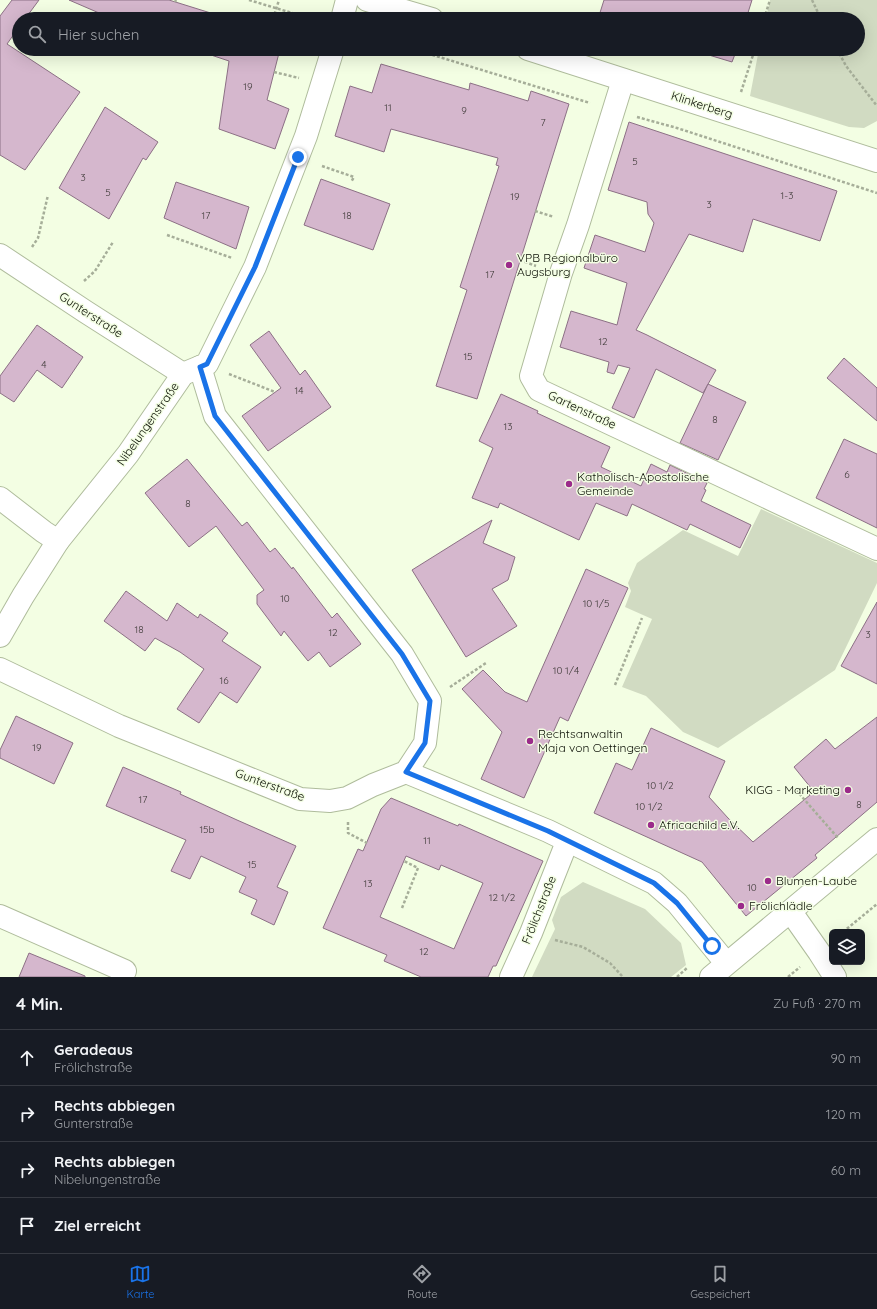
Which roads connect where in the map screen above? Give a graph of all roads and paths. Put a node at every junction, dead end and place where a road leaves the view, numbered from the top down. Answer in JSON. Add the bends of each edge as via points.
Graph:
{"nodes":[{"id":1,"x":249,"y":0,"type":"edge"},
{"id":2,"x":279,"y":0,"type":"edge"},
{"id":3,"x":347,"y":0,"type":"edge"},
{"id":4,"x":367,"y":0,"type":"edge"},
{"id":5,"x":770,"y":0,"type":"edge"},
{"id":6,"x":812,"y":0,"type":"edge"},
{"id":7,"x":276,"y":9,"type":"junction"},
{"id":8,"x":275,"y":12,"type":"edge"},
{"id":9,"x":287,"y":12,"type":"edge"},
{"id":10,"x":344,"y":12,"type":"edge"},
{"id":11,"x":408,"y":12,"type":"edge"},
{"id":12,"x":766,"y":12,"type":"edge"},
{"id":13,"x":818,"y":12,"type":"edge"},
{"id":14,"x":331,"y":56,"type":"edge"},
{"id":15,"x":436,"y":56,"type":"edge"},
{"id":16,"x":549,"y":56,"type":"edge"},
{"id":17,"x":752,"y":56,"type":"edge"},
{"id":18,"x":841,"y":56,"type":"edge"},
{"id":19,"x":622,"y":80,"type":"junction"},
{"id":20,"x":877,"y":106,"type":"edge"},
{"id":21,"x":613,"y":110,"type":"junction"},
{"id":22,"x":734,"y":115,"type":"junction"},
{"id":23,"x":298,"y":157,"type":"junction"},
{"id":24,"x":877,"y":161,"type":"edge"},
{"id":25,"x":351,"y":182,"type":"dead end"},
{"id":26,"x":877,"y":193,"type":"edge"},
{"id":27,"x":48,"y":195,"type":"dead end"},
{"id":28,"x":167,"y":234,"type":"dead end"},
{"id":29,"x":113,"y":242,"type":"dead end"},
{"id":30,"x":9,"y":260,"type":"edge"},
{"id":31,"x":255,"y":267,"type":"junction"},
{"id":32,"x":71,"y":302,"type":"junction"},
{"id":33,"x":197,"y":368,"type":"junction"},
{"id":34,"x":275,"y":392,"type":"dead end"},
{"id":35,"x":0,"y":498,"type":"edge"},
{"id":36,"x":58,"y":540,"type":"junction"},
{"id":37,"x":877,"y":549,"type":"edge"},
{"id":38,"x":642,"y":618,"type":"dead end"},
{"id":39,"x":0,"y":636,"type":"edge"},
{"id":40,"x":486,"y":663,"type":"dead end"},
{"id":41,"x":0,"y":669,"type":"edge"},
{"id":42,"x":615,"y":685,"type":"dead end"},
{"id":43,"x":430,"y":701,"type":"junction"},
{"id":44,"x":406,"y":772,"type":"junction"},
{"id":45,"x":796,"y":790,"type":"dead end"},
{"id":46,"x":877,"y":839,"type":"edge"},
{"id":47,"x":567,"y":842,"type":"junction"},
{"id":48,"x":855,"y":857,"type":"junction"},
{"id":49,"x":404,"y":861,"type":"dead end"},
{"id":50,"x":877,"y":904,"type":"edge"},
{"id":51,"x":402,"y":908,"type":"dead end"},
{"id":52,"x":790,"y":912,"type":"junction"},
{"id":53,"x":0,"y":916,"type":"edge"},
{"id":54,"x":847,"y":929,"type":"edge"},
{"id":55,"x":530,"y":933,"type":"junction"},
{"id":56,"x":718,"y":970,"type":"edge"},
{"id":57,"x":124,"y":972,"type":"dead end"},
{"id":58,"x":511,"y":977,"type":"edge"},
{"id":59,"x":623,"y":977,"type":"edge"},
{"id":60,"x":835,"y":977,"type":"edge"}],
"edges":[{"from":1,"to":7,"type":"path"},
{"from":2,"to":7,"type":"path"},
{"from":3,"to":10,"type":"street"},
{"from":4,"to":11,"type":"street"},
{"from":5,"to":12,"type":"path"},
{"from":6,"to":13,"type":"path"},
{"from":7,"to":8,"type":"path"},
{"from":7,"to":9,"type":"path"},
{"from":14,"to":23,"type":"street","name":"Nibelungenstraße"},
{"from":15,"to":21,"type":"path"},
{"from":16,"to":19,"type":"street","name":"Klinkerberg"},
{"from":17,"to":22,"type":"path"},
{"from":18,"to":20,"type":"path"},
{"from":19,"to":21,"type":"street","name":"Gartenstraße"},
{"from":19,"to":22,"type":"street","name":"Klinkerberg"},
{"from":21,"to":26,"type":"path","via":[[677,128]]},
{"from":21,"to":37,"type":"street","name":"Gartenstraße","via":[[531,376],[539,390]]},
{"from":22,"to":24,"type":"street","name":"Klinkerberg"},
{"from":23,"to":25,"type":"path","via":[[354,177]]},
{"from":23,"to":31,"type":"street","name":"Nibelungenstraße"},
{"from":27,"to":30,"type":"path","via":[[38,238]]},
{"from":28,"to":31,"type":"path"},
{"from":29,"to":32,"type":"path","via":[[95,271],[80,285]]},
{"from":30,"to":32,"type":"street","name":"Gunterstraße"},
{"from":31,"to":33,"type":"street","name":"Nibelungenstraße"},
{"from":32,"to":33,"type":"street","name":"Gunterstraße"},
{"from":33,"to":34,"type":"path"},
{"from":33,"to":36,"type":"street","name":"Nibelungenstraße"},
{"from":33,"to":43,"type":"street","via":[[215,416],[402,654]]},
{"from":35,"to":36,"type":"street"},
{"from":36,"to":39,"type":"street","name":"Nibelungenstraße"},
{"from":38,"to":42,"type":"path"},
{"from":40,"to":43,"type":"path"},
{"from":41,"to":44,"type":"street","name":"Gunterstraße","via":[[119,726],[300,799],[330,801],[347,798]]},
{"from":43,"to":44,"type":"street","via":[[425,743]]},
{"from":44,"to":47,"type":"street","via":[[548,831]]},
{"from":45,"to":48,"type":"path"},
{"from":46,"to":48,"type":"street"},
{"from":47,"to":55,"type":"street","name":"Frölichstraße"},
{"from":47,"to":56,"type":"street","via":[[654,883],[677,903]]},
{"from":48,"to":52,"type":"street"},
{"from":49,"to":51,"type":"path","via":[[418,868]]},
{"from":50,"to":54,"type":"path"},
{"from":52,"to":56,"type":"street"},
{"from":52,"to":60,"type":"street"},
{"from":53,"to":57,"type":"street"},
{"from":55,"to":58,"type":"street","name":"Frölichstraße"},
{"from":55,"to":59,"type":"path","via":[[583,948],[610,963]]}]}
